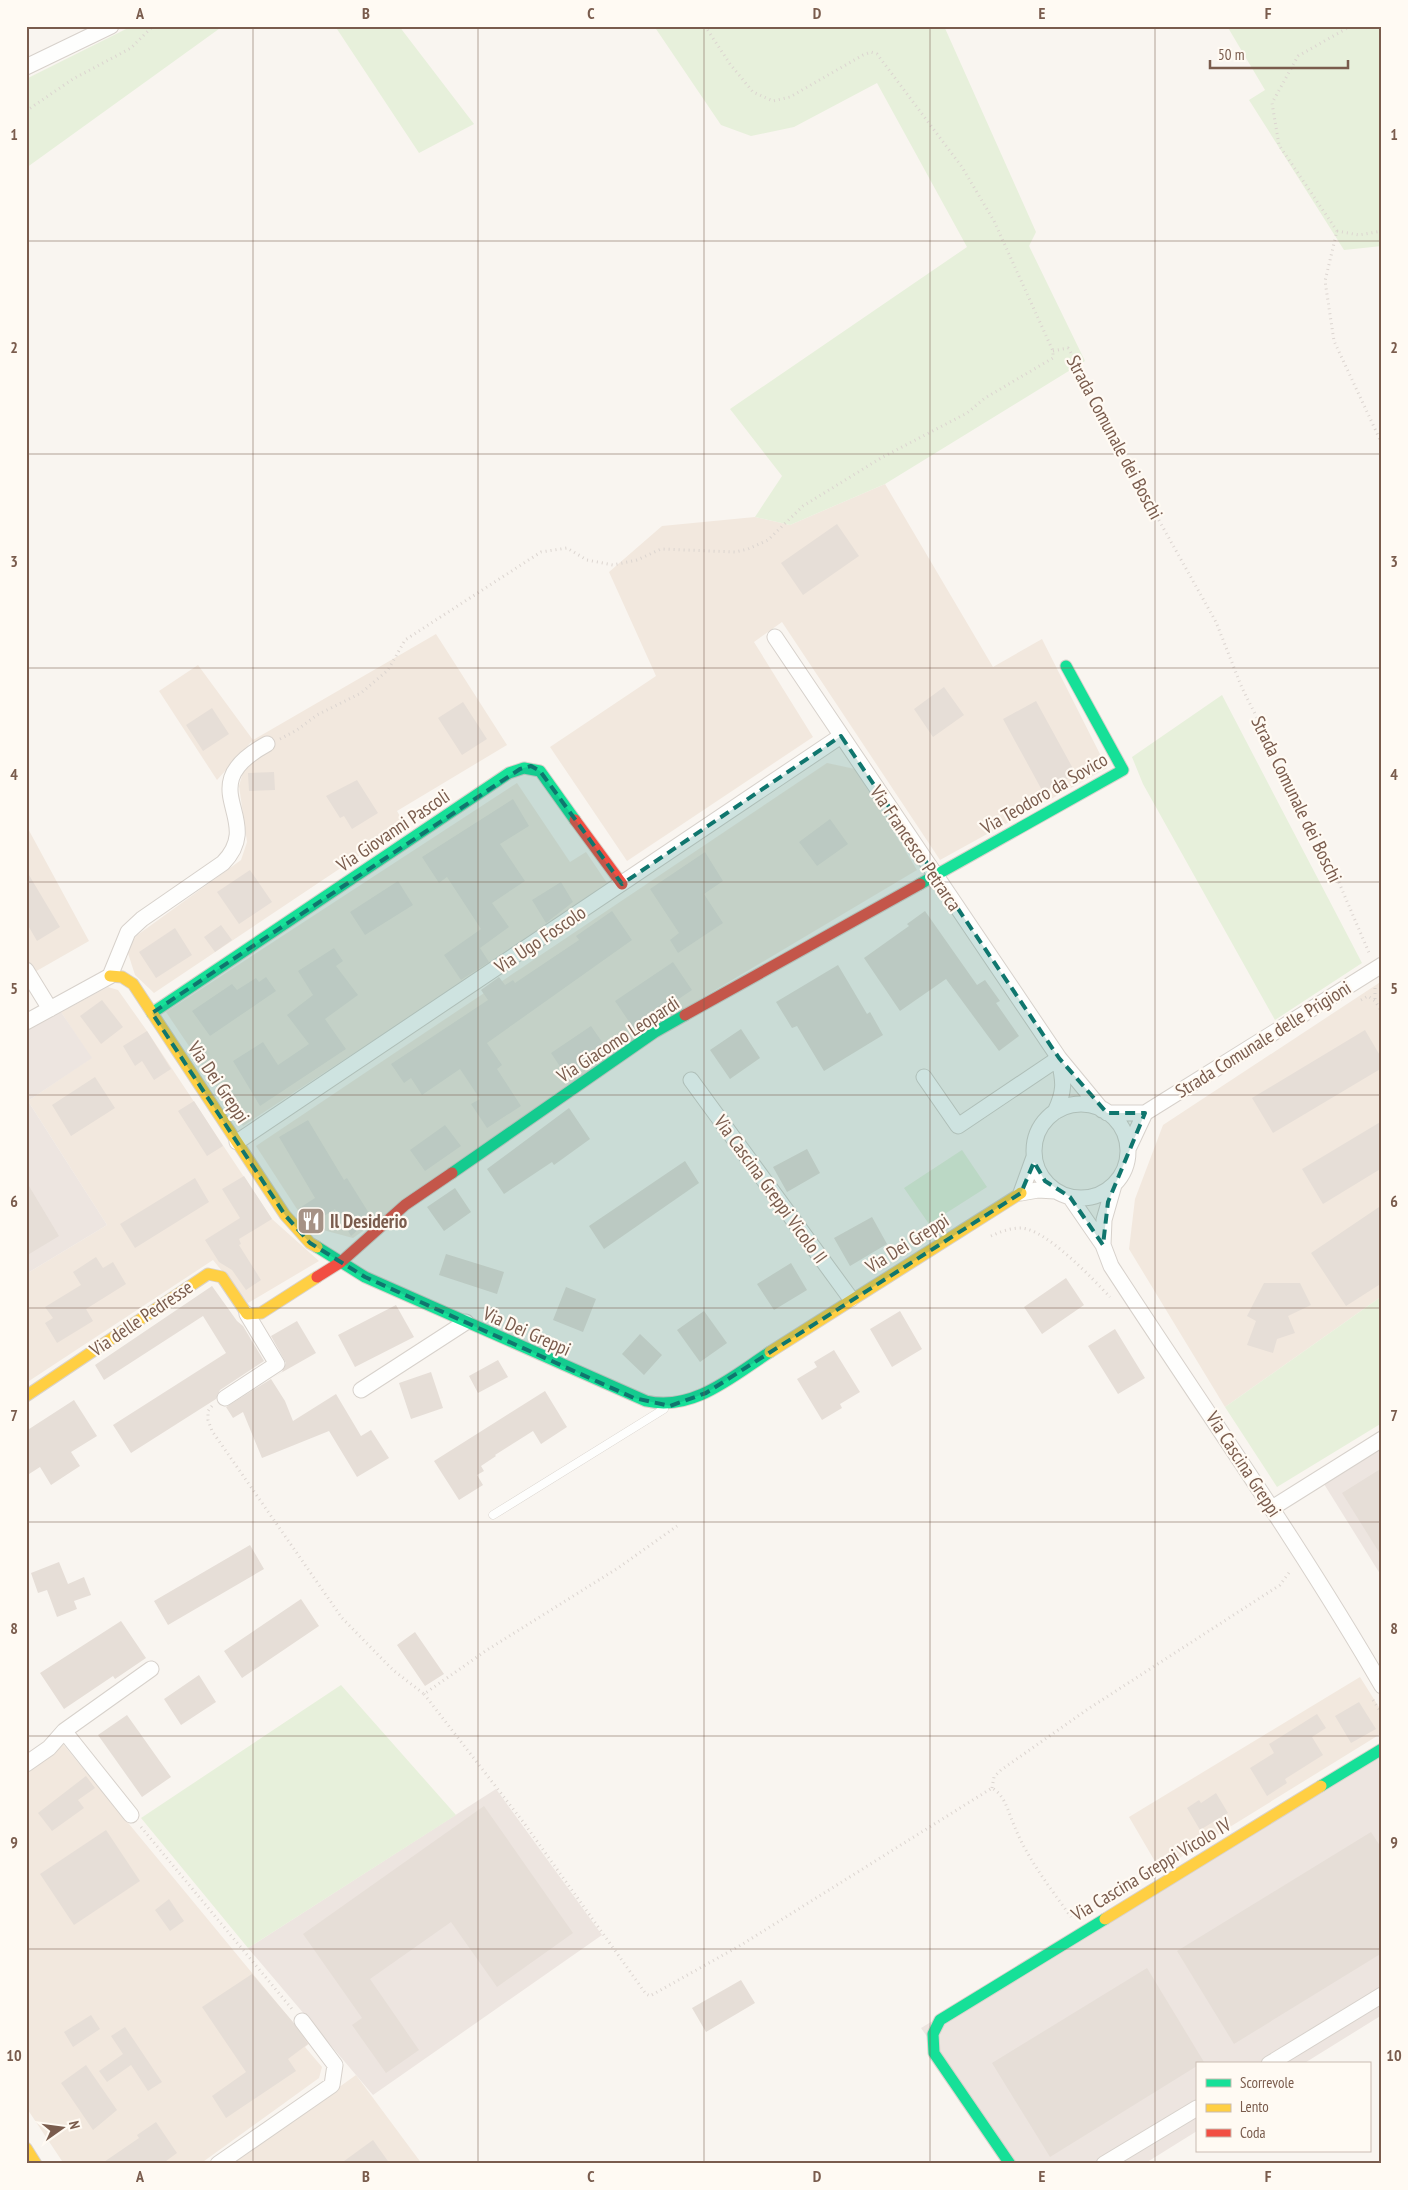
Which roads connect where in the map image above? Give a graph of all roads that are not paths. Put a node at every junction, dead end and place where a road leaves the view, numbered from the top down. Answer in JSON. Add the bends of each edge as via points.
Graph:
{"nodes":[{"id":1,"x":111,"y":26,"type":"edge"},
{"id":2,"x":26,"y":67,"type":"edge"},
{"id":3,"x":776,"y":637,"type":"dead end"},
{"id":4,"x":1066,"y":666,"type":"dead end"},
{"id":5,"x":841,"y":736,"type":"junction"},
{"id":6,"x":267,"y":744,"type":"road end"},
{"id":7,"x":935,"y":876,"type":"junction"},
{"id":8,"x":622,"y":884,"type":"junction"},
{"id":9,"x":1378,"y":968,"type":"edge"},
{"id":10,"x":26,"y":970,"type":"edge"},
{"id":11,"x":110,"y":976,"type":"junction"},
{"id":12,"x":50,"y":1009,"type":"junction"},
{"id":13,"x":152,"y":1013,"type":"junction"},
{"id":14,"x":26,"y":1022,"type":"edge"},
{"id":15,"x":1059,"y":1058,"type":"junction"},
{"id":16,"x":924,"y":1077,"type":"dead end"},
{"id":17,"x":691,"y":1080,"type":"dead end"},
{"id":18,"x":1104,"y":1111,"type":"junction"},
{"id":19,"x":1055,"y":1112,"type":"junction"},
{"id":20,"x":1145,"y":1113,"type":"junction"},
{"id":21,"x":238,"y":1142,"type":"junction"},
{"id":22,"x":1128,"y":1149,"type":"junction"},
{"id":23,"x":1034,"y":1157,"type":"junction"},
{"id":24,"x":1114,"y":1185,"type":"junction"},
{"id":25,"x":1055,"y":1191,"type":"junction"},
{"id":26,"x":1021,"y":1193,"type":"junction"},
{"id":27,"x":1070,"y":1197,"type":"junction"},
{"id":28,"x":1103,"y":1245,"type":"junction"},
{"id":29,"x":341,"y":1262,"type":"junction"},
{"id":30,"x":851,"y":1299,"type":"junction"},
{"id":31,"x":247,"y":1314,"type":"junction"},
{"id":32,"x":466,"y":1322,"type":"junction"},
{"id":33,"x":361,"y":1390,"type":"dead end"},
{"id":34,"x":26,"y":1396,"type":"edge"},
{"id":35,"x":225,"y":1398,"type":"road end"},
{"id":36,"x":670,"y":1406,"type":"junction"},
{"id":37,"x":1382,"y":1439,"type":"edge"},
{"id":38,"x":1272,"y":1508,"type":"junction"},
{"id":39,"x":493,"y":1515,"type":"dead end"},
{"id":40,"x":151,"y":1669,"type":"dead end"},
{"id":41,"x":1382,"y":1686,"type":"edge"},
{"id":42,"x":64,"y":1731,"type":"junction"},
{"id":43,"x":1381,"y":1752,"type":"edge"},
{"id":44,"x":26,"y":1764,"type":"edge"},
{"id":45,"x":131,"y":1815,"type":"road end"},
{"id":46,"x":1382,"y":1995,"type":"edge"},
{"id":47,"x":302,"y":2021,"type":"road end"},
{"id":48,"x":1272,"y":2062,"type":"edge"},
{"id":49,"x":1196,"y":2109,"type":"edge"},
{"id":50,"x":26,"y":2148,"type":"edge"},
{"id":51,"x":36,"y":2164,"type":"edge"},
{"id":52,"x":218,"y":2164,"type":"edge"},
{"id":53,"x":1010,"y":2164,"type":"edge"},
{"id":54,"x":1104,"y":2164,"type":"edge"}],
"edges":[{"from":1,"to":2,"type":"street"},
{"from":3,"to":5,"type":"street","name":"Via Francesco Petrarca"},
{"from":4,"to":7,"type":"street","name":"Via Teodoro da Sovico","via":[[1123,770]]},
{"from":5,"to":7,"type":"street","name":"Via Francesco Petrarca"},
{"from":5,"to":8,"type":"street","name":"Via Ugo Foscolo"},
{"from":6,"to":11,"type":"street","via":[[249,754],[232,774],[229,785],[239,834],[234,853],[128,932]]},
{"from":7,"to":15,"type":"street","name":"Via Francesco Petrarca"},
{"from":7,"to":29,"type":"street","name":"Via Giacomo Leopardi","via":[[655,1032],[405,1205]]},
{"from":8,"to":13,"type":"street","name":"Via Giovanni Pascoli","via":[[540,771],[531,766],[520,769],[509,773]]},
{"from":8,"to":21,"type":"street","name":"Via Ugo Foscolo"},
{"from":9,"to":20,"type":"street","name":"Strada Comunale delle Prigioni"},
{"from":10,"to":12,"type":"street"},
{"from":11,"to":12,"type":"street"},
{"from":11,"to":13,"type":"street","name":"Via Dei Greppi","via":[[122,977],[133,984]]},
{"from":12,"to":14,"type":"street"},
{"from":13,"to":21,"type":"street","name":"Via Dei Greppi"},
{"from":15,"to":16,"type":"street","via":[[958,1126]]},
{"from":15,"to":18,"type":"street","name":"Via Francesco Petrarca"},
{"from":15,"to":19,"type":"street","name":"Via Francesco Petrarca","via":[[1064,1084]]},
{"from":17,"to":30,"type":"street","name":"Via Cascina Greppi Vicolo II"},
{"from":18,"to":19,"type":"street","via":[[1086,1105],[1070,1106]]},
{"from":18,"to":20,"type":"street"},
{"from":18,"to":22,"type":"street","via":[[1124,1132]]},
{"from":19,"to":23,"type":"street","via":[[1039,1130],[1034,1143]]},
{"from":20,"to":22,"type":"street"},
{"from":21,"to":29,"type":"street","name":"Via Dei Greppi","via":[[285,1215],[310,1242]]},
{"from":22,"to":24,"type":"street","via":[[1127,1161]]},
{"from":23,"to":25,"type":"street","via":[[1044,1181]]},
{"from":23,"to":26,"type":"street"},
{"from":24,"to":27,"type":"street","via":[[1086,1198]]},
{"from":24,"to":28,"type":"street","via":[[1104,1220]]},
{"from":25,"to":26,"type":"street"},
{"from":25,"to":27,"type":"street"},
{"from":26,"to":30,"type":"street","name":"Via Dei Greppi"},
{"from":27,"to":28,"type":"street"},
{"from":28,"to":38,"type":"street","name":"Via Cascina Greppi","via":[[1111,1266]]},
{"from":29,"to":31,"type":"street","via":[[261,1313]]},
{"from":29,"to":32,"type":"street","name":"Via Dei Greppi","via":[[365,1277]]},
{"from":30,"to":36,"type":"street","name":"Via Dei Greppi","via":[[706,1393]]},
{"from":31,"to":34,"type":"street","name":"Via delle Pedresse","via":[[222,1277],[208,1274]]},
{"from":31,"to":35,"type":"street","name":"Via delle Pedresse","via":[[277,1364]]},
{"from":32,"to":33,"type":"street"},
{"from":32,"to":36,"type":"street","name":"Via Dei Greppi","via":[[634,1398]]},
{"from":36,"to":39,"type":"lane"},
{"from":37,"to":38,"type":"street"},
{"from":38,"to":41,"type":"street","name":"Via Cascina Greppi"},
{"from":40,"to":42,"type":"street"},
{"from":42,"to":44,"type":"street","via":[[49,1748]]},
{"from":42,"to":45,"type":"street"},
{"from":43,"to":53,"type":"street","name":"Via Cascina Greppi Vicolo IV","via":[[940,2020],[933,2034],[934,2053]]},
{"from":46,"to":48,"type":"street"},
{"from":47,"to":52,"type":"street","via":[[335,2065],[332,2085]]},
{"from":49,"to":54,"type":"street"},
{"from":50,"to":51,"type":"street"}]}
